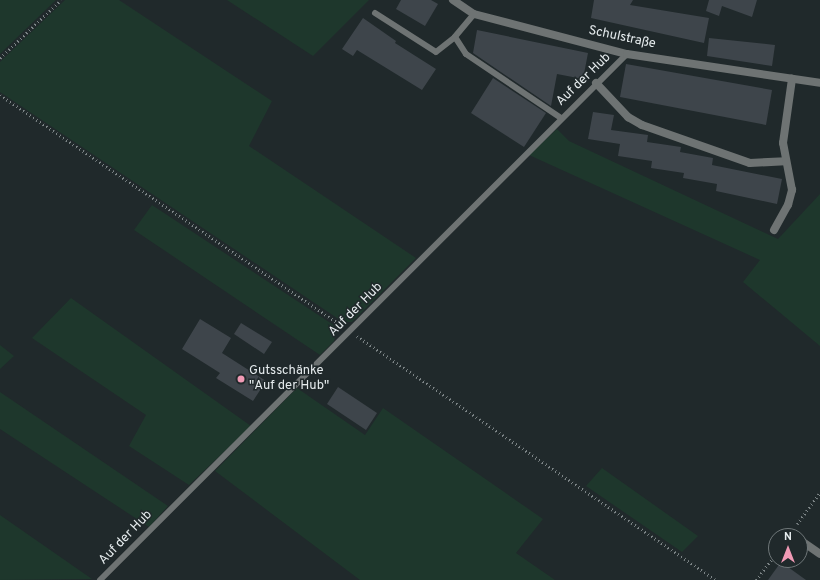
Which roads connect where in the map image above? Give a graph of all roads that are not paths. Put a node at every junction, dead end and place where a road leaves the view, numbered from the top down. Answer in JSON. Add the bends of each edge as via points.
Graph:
{"nodes":[{"id":1,"x":453,"y":0,"type":"edge"},
{"id":2,"x":375,"y":14,"type":"dead end"},
{"id":3,"x":474,"y":14,"type":"junction"},
{"id":4,"x":455,"y":37,"type":"junction"},
{"id":5,"x":627,"y":54,"type":"junction"},
{"id":6,"x":792,"y":79,"type":"junction"},
{"id":7,"x":820,"y":83,"type":"edge"},
{"id":8,"x":596,"y":84,"type":"junction"},
{"id":9,"x":561,"y":118,"type":"junction"},
{"id":10,"x":785,"y":161,"type":"junction"},
{"id":11,"x":774,"y":230,"type":"dead end"},
{"id":12,"x":808,"y":546,"type":"edge"},
{"id":13,"x":820,"y":554,"type":"edge"},
{"id":14,"x":100,"y":580,"type":"edge"}],
"edges":[{"from":1,"to":3,"type":"street","name":"Schulstraße"},
{"from":2,"to":4,"type":"lane","via":[[436,52]]},
{"from":3,"to":4,"type":"lane"},
{"from":3,"to":5,"type":"street","name":"Schulstraße"},
{"from":4,"to":9,"type":"lane","via":[[466,54]]},
{"from":5,"to":6,"type":"street","name":"Schulstraße"},
{"from":5,"to":8,"type":"lane","name":"Auf der Hub"},
{"from":6,"to":7,"type":"street","name":"Schulstraße"},
{"from":6,"to":10,"type":"street","via":[[782,143]]},
{"from":8,"to":9,"type":"lane","name":"Auf der Hub"},
{"from":8,"to":10,"type":"street","via":[[628,117],[642,125],[750,163]]},
{"from":9,"to":14,"type":"lane","name":"Auf der Hub"},
{"from":10,"to":11,"type":"street","via":[[792,190],[788,205]]},
{"from":12,"to":13,"type":"street"}]}
